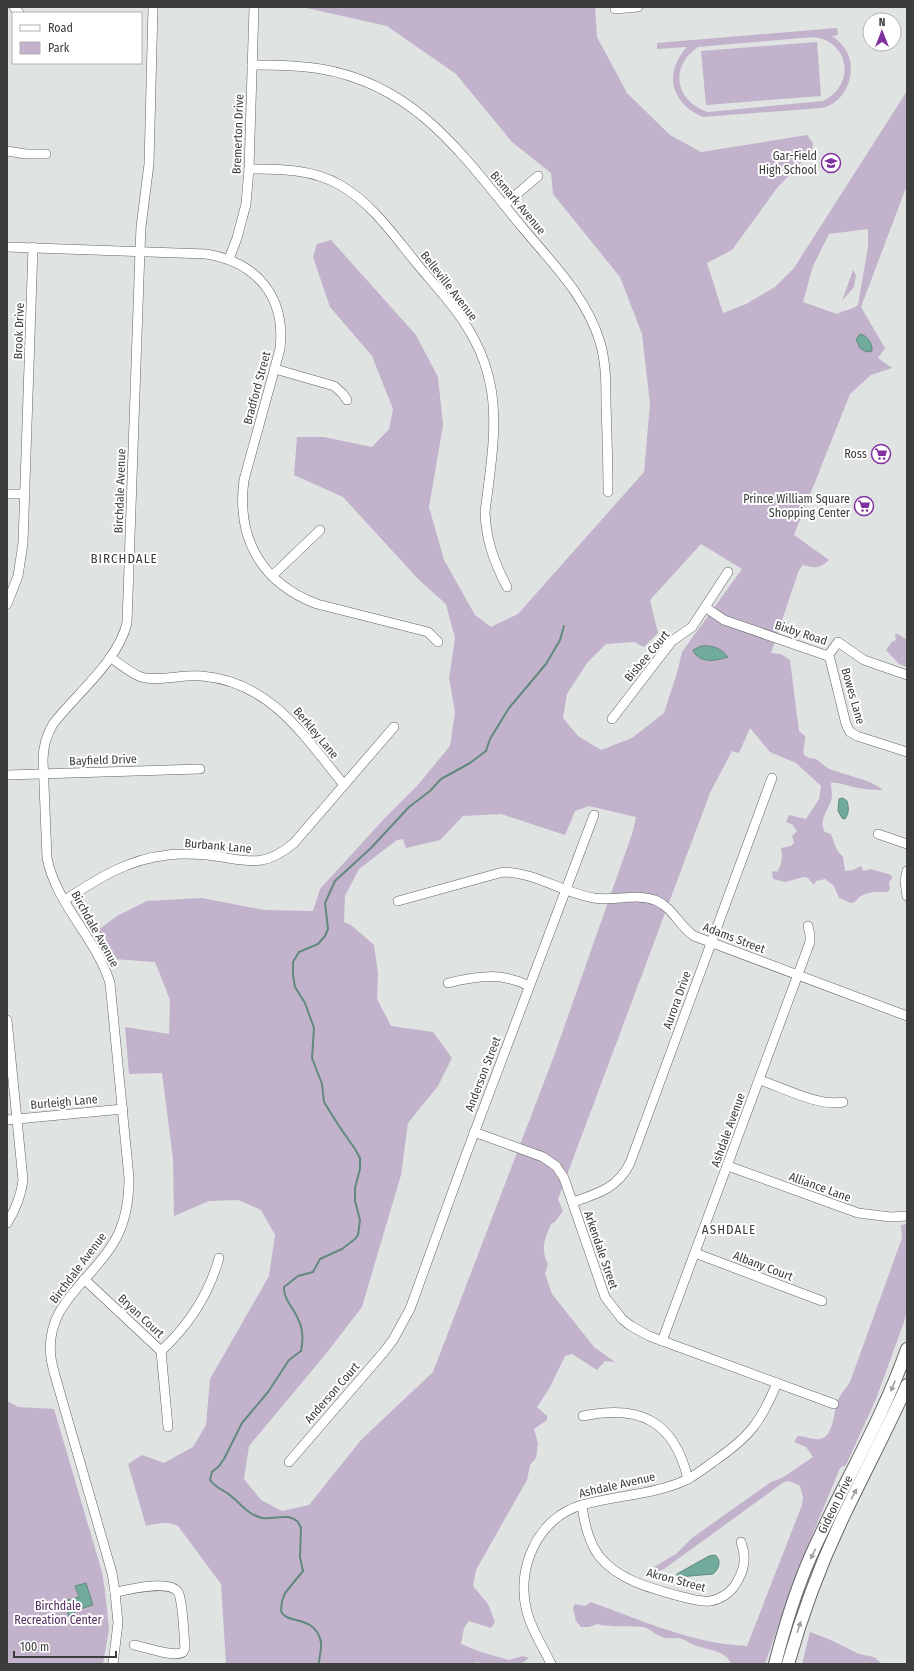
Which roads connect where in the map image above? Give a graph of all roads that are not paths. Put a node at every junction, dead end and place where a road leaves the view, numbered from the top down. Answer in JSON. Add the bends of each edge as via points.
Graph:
{"nodes":[{"id":1,"x":153,"y":7,"type":"edge"},
{"id":2,"x":254,"y":7,"type":"edge"},
{"id":3,"x":638,"y":7,"type":"edge"},
{"id":4,"x":615,"y":9,"type":"dead end"},
{"id":5,"x":252,"y":65,"type":"junction"},
{"id":6,"x":7,"y":151,"type":"edge"},
{"id":7,"x":46,"y":154,"type":"dead end"},
{"id":8,"x":249,"y":169,"type":"junction"},
{"id":9,"x":538,"y":176,"type":"dead end"},
{"id":10,"x":504,"y":205,"type":"junction"},
{"id":11,"x":7,"y":247,"type":"edge"},
{"id":12,"x":33,"y":247,"type":"junction"},
{"id":13,"x":140,"y":250,"type":"junction"},
{"id":14,"x":229,"y":259,"type":"junction"},
{"id":15,"x":275,"y":369,"type":"junction"},
{"id":16,"x":346,"y":400,"type":"dead end"},
{"id":17,"x":608,"y":492,"type":"dead end"},
{"id":18,"x":7,"y":494,"type":"edge"},
{"id":19,"x":25,"y":494,"type":"junction"},
{"id":20,"x":320,"y":530,"type":"dead end"},
{"id":21,"x":728,"y":572,"type":"dead end"},
{"id":22,"x":272,"y":576,"type":"junction"},
{"id":23,"x":507,"y":587,"type":"dead end"},
{"id":24,"x":10,"y":590,"type":"edge"},
{"id":25,"x":7,"y":604,"type":"edge"},
{"id":26,"x":705,"y":607,"type":"junction"},
{"id":27,"x":438,"y":642,"type":"dead end"},
{"id":28,"x":828,"y":656,"type":"junction"},
{"id":29,"x":110,"y":658,"type":"junction"},
{"id":30,"x":907,"y":675,"type":"edge"},
{"id":31,"x":612,"y":719,"type":"dead end"},
{"id":32,"x":394,"y":727,"type":"dead end"},
{"id":33,"x":907,"y":752,"type":"edge"},
{"id":34,"x":200,"y":769,"type":"dead end"},
{"id":35,"x":44,"y":774,"type":"junction"},
{"id":36,"x":7,"y":775,"type":"edge"},
{"id":37,"x":772,"y":778,"type":"dead end"},
{"id":38,"x":344,"y":785,"type":"junction"},
{"id":39,"x":594,"y":815,"type":"dead end"},
{"id":40,"x":878,"y":834,"type":"dead end"},
{"id":41,"x":907,"y":844,"type":"edge"},
{"id":42,"x":907,"y":871,"type":"edge"},
{"id":43,"x":566,"y":890,"type":"junction"},
{"id":44,"x":907,"y":896,"type":"edge"},
{"id":45,"x":65,"y":900,"type":"junction"},
{"id":46,"x":398,"y":901,"type":"dead end"},
{"id":47,"x":808,"y":926,"type":"dead end"},
{"id":48,"x":711,"y":943,"type":"junction"},
{"id":49,"x":798,"y":975,"type":"junction"},
{"id":50,"x":448,"y":983,"type":"dead end"},
{"id":51,"x":529,"y":986,"type":"junction"},
{"id":52,"x":907,"y":1016,"type":"edge"},
{"id":53,"x":7,"y":1020,"type":"edge"},
{"id":54,"x":760,"y":1080,"type":"junction"},
{"id":55,"x":843,"y":1102,"type":"dead end"},
{"id":56,"x":123,"y":1109,"type":"junction"},
{"id":57,"x":17,"y":1119,"type":"junction"},
{"id":58,"x":7,"y":1120,"type":"edge"},
{"id":59,"x":474,"y":1132,"type":"junction"},
{"id":60,"x":728,"y":1166,"type":"junction"},
{"id":61,"x":572,"y":1202,"type":"junction"},
{"id":62,"x":907,"y":1216,"type":"edge"},
{"id":63,"x":7,"y":1223,"type":"edge"},
{"id":64,"x":695,"y":1253,"type":"junction"},
{"id":65,"x":219,"y":1258,"type":"dead end"},
{"id":66,"x":84,"y":1279,"type":"junction"},
{"id":67,"x":822,"y":1301,"type":"dead end"},
{"id":68,"x":392,"y":1341,"type":"joint"},
{"id":69,"x":662,"y":1341,"type":"junction"},
{"id":70,"x":907,"y":1349,"type":"edge"},
{"id":71,"x":161,"y":1351,"type":"junction"},
{"id":72,"x":776,"y":1383,"type":"junction"},
{"id":73,"x":907,"y":1385,"type":"edge"},
{"id":74,"x":834,"y":1404,"type":"dead end"},
{"id":75,"x":583,"y":1416,"type":"dead end"},
{"id":76,"x":168,"y":1427,"type":"dead end"},
{"id":77,"x":289,"y":1462,"type":"dead end"},
{"id":78,"x":688,"y":1479,"type":"junction"},
{"id":79,"x":582,"y":1505,"type":"junction"},
{"id":80,"x":742,"y":1542,"type":"dead end"},
{"id":81,"x":116,"y":1592,"type":"junction"},
{"id":82,"x":134,"y":1645,"type":"dead end"},
{"id":83,"x":113,"y":1664,"type":"edge"},
{"id":84,"x":552,"y":1664,"type":"edge"},
{"id":85,"x":775,"y":1664,"type":"edge"},
{"id":86,"x":788,"y":1664,"type":"edge"}],
"edges":[{"from":1,"to":13,"type":"street","name":"Birchdale Avenue","via":[[149,164]]},
{"from":2,"to":5,"type":"street","name":"Bremerton Drive"},
{"from":3,"to":4,"type":"street"},
{"from":5,"to":8,"type":"street","name":"Bremerton Drive"},
{"from":5,"to":10,"type":"street","name":"Bismark Avenue","via":[[287,65],[321,69],[379,87],[414,109],[443,133]]},
{"from":6,"to":7,"type":"street"},
{"from":8,"to":14,"type":"street","name":"Bremerton Drive","via":[[243,219]]},
{"from":8,"to":23,"type":"street","name":"Belleville Avenue","via":[[284,169],[310,173],[352,192],[376,213],[465,323],[482,356],[491,389],[494,422],[485,512],[486,525],[492,555]]},
{"from":9,"to":10,"type":"street"},
{"from":10,"to":17,"type":"street","name":"Bismark Avenue","via":[[574,289],[589,314],[600,343],[605,372]]},
{"from":11,"to":12,"type":"street","name":"Bradford Street"},
{"from":12,"to":13,"type":"street","name":"Bradford Street"},
{"from":12,"to":19,"type":"street","name":"Brook Drive"},
{"from":13,"to":14,"type":"street","name":"Bradford Street","via":[[206,254]]},
{"from":13,"to":29,"type":"street","name":"Birchdale Avenue","via":[[127,623],[121,641]]},
{"from":14,"to":15,"type":"street","name":"Bradford Street","via":[[255,275],[276,303],[282,335]]},
{"from":15,"to":16,"type":"street","via":[[334,386]]},
{"from":15,"to":22,"type":"street","name":"Bradford Street","via":[[244,480],[242,504],[249,539],[257,557]]},
{"from":18,"to":19,"type":"street"},
{"from":19,"to":24,"type":"street","name":"Brook Drive","via":[[22,554]]},
{"from":20,"to":22,"type":"street"},
{"from":21,"to":26,"type":"street","name":"Bisbee Court"},
{"from":22,"to":27,"type":"street","name":"Bradford Street","via":[[293,593],[317,604],[428,632]]},
{"from":24,"to":25,"type":"street","name":"Brook Drive"},
{"from":26,"to":28,"type":"street","name":"Bixby Road","via":[[724,620]]},
{"from":26,"to":31,"type":"street","name":"Bisbee Court","via":[[692,628],[672,641]]},
{"from":28,"to":30,"type":"street","name":"Bixby Road","via":[[838,642],[864,660]]},
{"from":28,"to":33,"type":"street","name":"Bowes Lane","via":[[850,732]]},
{"from":29,"to":35,"type":"street","name":"Birchdale Avenue","via":[[48,731],[43,746]]},
{"from":29,"to":38,"type":"street","name":"Berkley Lane","via":[[142,677],[212,677],[255,692],[292,720]]},
{"from":32,"to":38,"type":"street","name":"Burbank Lane"},
{"from":34,"to":35,"type":"street","name":"Bayfield Drive"},
{"from":35,"to":36,"type":"street","name":"Bayfield Drive"},
{"from":35,"to":45,"type":"street","name":"Birchdale Avenue","via":[[47,858],[52,876]]},
{"from":37,"to":48,"type":"street","name":"Aurora Drive"},
{"from":38,"to":45,"type":"street","name":"Burbank Lane","via":[[294,843],[276,856],[255,862],[188,854],[152,858],[111,871]]},
{"from":39,"to":43,"type":"street","name":"Anderson Street"},
{"from":40,"to":41,"type":"street"},
{"from":42,"to":44,"type":"street"},
{"from":43,"to":46,"type":"street","name":"Adams Street","via":[[520,873],[503,872]]},
{"from":43,"to":48,"type":"street","name":"Adams Street","via":[[606,900],[649,898],[666,907],[687,931]]},
{"from":43,"to":51,"type":"street","name":"Anderson Street"},
{"from":45,"to":56,"type":"street","name":"Birchdale Avenue","via":[[103,964],[110,984]]},
{"from":47,"to":49,"type":"street","name":"Ashdale Avenue","via":[[810,942]]},
{"from":48,"to":49,"type":"street","name":"Adams Street"},
{"from":48,"to":61,"type":"street","name":"Aurora Drive","via":[[627,1168],[609,1188]]},
{"from":49,"to":52,"type":"street","name":"Adams Street"},
{"from":49,"to":54,"type":"street","name":"Ashdale Avenue"},
{"from":50,"to":51,"type":"street","via":[[466,978],[494,976],[514,979]]},
{"from":51,"to":59,"type":"street","name":"Anderson Street"},
{"from":53,"to":57,"type":"street"},
{"from":54,"to":55,"type":"street","via":[[820,1101]]},
{"from":54,"to":60,"type":"street","name":"Ashdale Avenue"},
{"from":56,"to":57,"type":"street","name":"Burleigh Lane"},
{"from":56,"to":66,"type":"street","name":"Birchdale Avenue","via":[[129,1178],[127,1206],[114,1242]]},
{"from":57,"to":58,"type":"street","name":"Burleigh Lane"},
{"from":57,"to":63,"type":"street","via":[[23,1180],[16,1209]]},
{"from":59,"to":61,"type":"street","name":"Arkendale Street","via":[[550,1161],[564,1178]]},
{"from":59,"to":68,"type":"street","name":"Anderson Street","via":[[410,1309]]},
{"from":60,"to":62,"type":"street","name":"Alliance Lane","via":[[858,1213]]},
{"from":60,"to":64,"type":"street","name":"Ashdale Avenue"},
{"from":61,"to":69,"type":"street","name":"Arkendale Street","via":[[601,1289],[610,1305],[631,1326]]},
{"from":64,"to":67,"type":"street","name":"Albany Court"},
{"from":64,"to":69,"type":"street","name":"Ashdale Avenue"},
{"from":65,"to":71,"type":"street","via":[[211,1283],[194,1313],[184,1328]]},
{"from":66,"to":71,"type":"street","name":"Bryan Court"},
{"from":66,"to":81,"type":"street","name":"Birchdale Avenue","via":[[69,1296],[57,1316],[51,1343],[51,1359]]},
{"from":68,"to":77,"type":"street","name":"Anderson Court"},
{"from":69,"to":72,"type":"street","name":"Arkendale Street"},
{"from":70,"to":85,"type":"main road","name":"Gideon Drive","one_way":true,"via":[[873,1429],[809,1560]]},
{"from":71,"to":76,"type":"street","name":"Bryan Court"},
{"from":72,"to":74,"type":"street","name":"Arkendale Street"},
{"from":72,"to":78,"type":"street","name":"Ashdale Avenue","via":[[761,1417],[745,1438]]},
{"from":86,"to":73,"type":"main road","name":"Gideon Drive","one_way":true,"via":[[811,1592],[829,1547]]},
{"from":75,"to":78,"type":"street","via":[[601,1412],[629,1413],[657,1424],[669,1436]]},
{"from":78,"to":79,"type":"street","name":"Ashdale Avenue","via":[[667,1487]]},
{"from":79,"to":80,"type":"street","name":"Akron Street","via":[[591,1542],[600,1557],[613,1568],[650,1588],[701,1601],[724,1596],[737,1583],[743,1569]]},
{"from":79,"to":84,"type":"street","name":"Ashdale Avenue","via":[[562,1514],[545,1528],[531,1552],[525,1573],[526,1611],[534,1632]]},
{"from":81,"to":82,"type":"street","via":[[163,1585],[174,1589],[180,1596],[185,1648],[183,1652],[171,1654]]},
{"from":81,"to":83,"type":"street","name":"Birchdale Avenue","via":[[118,1623]]}]}
